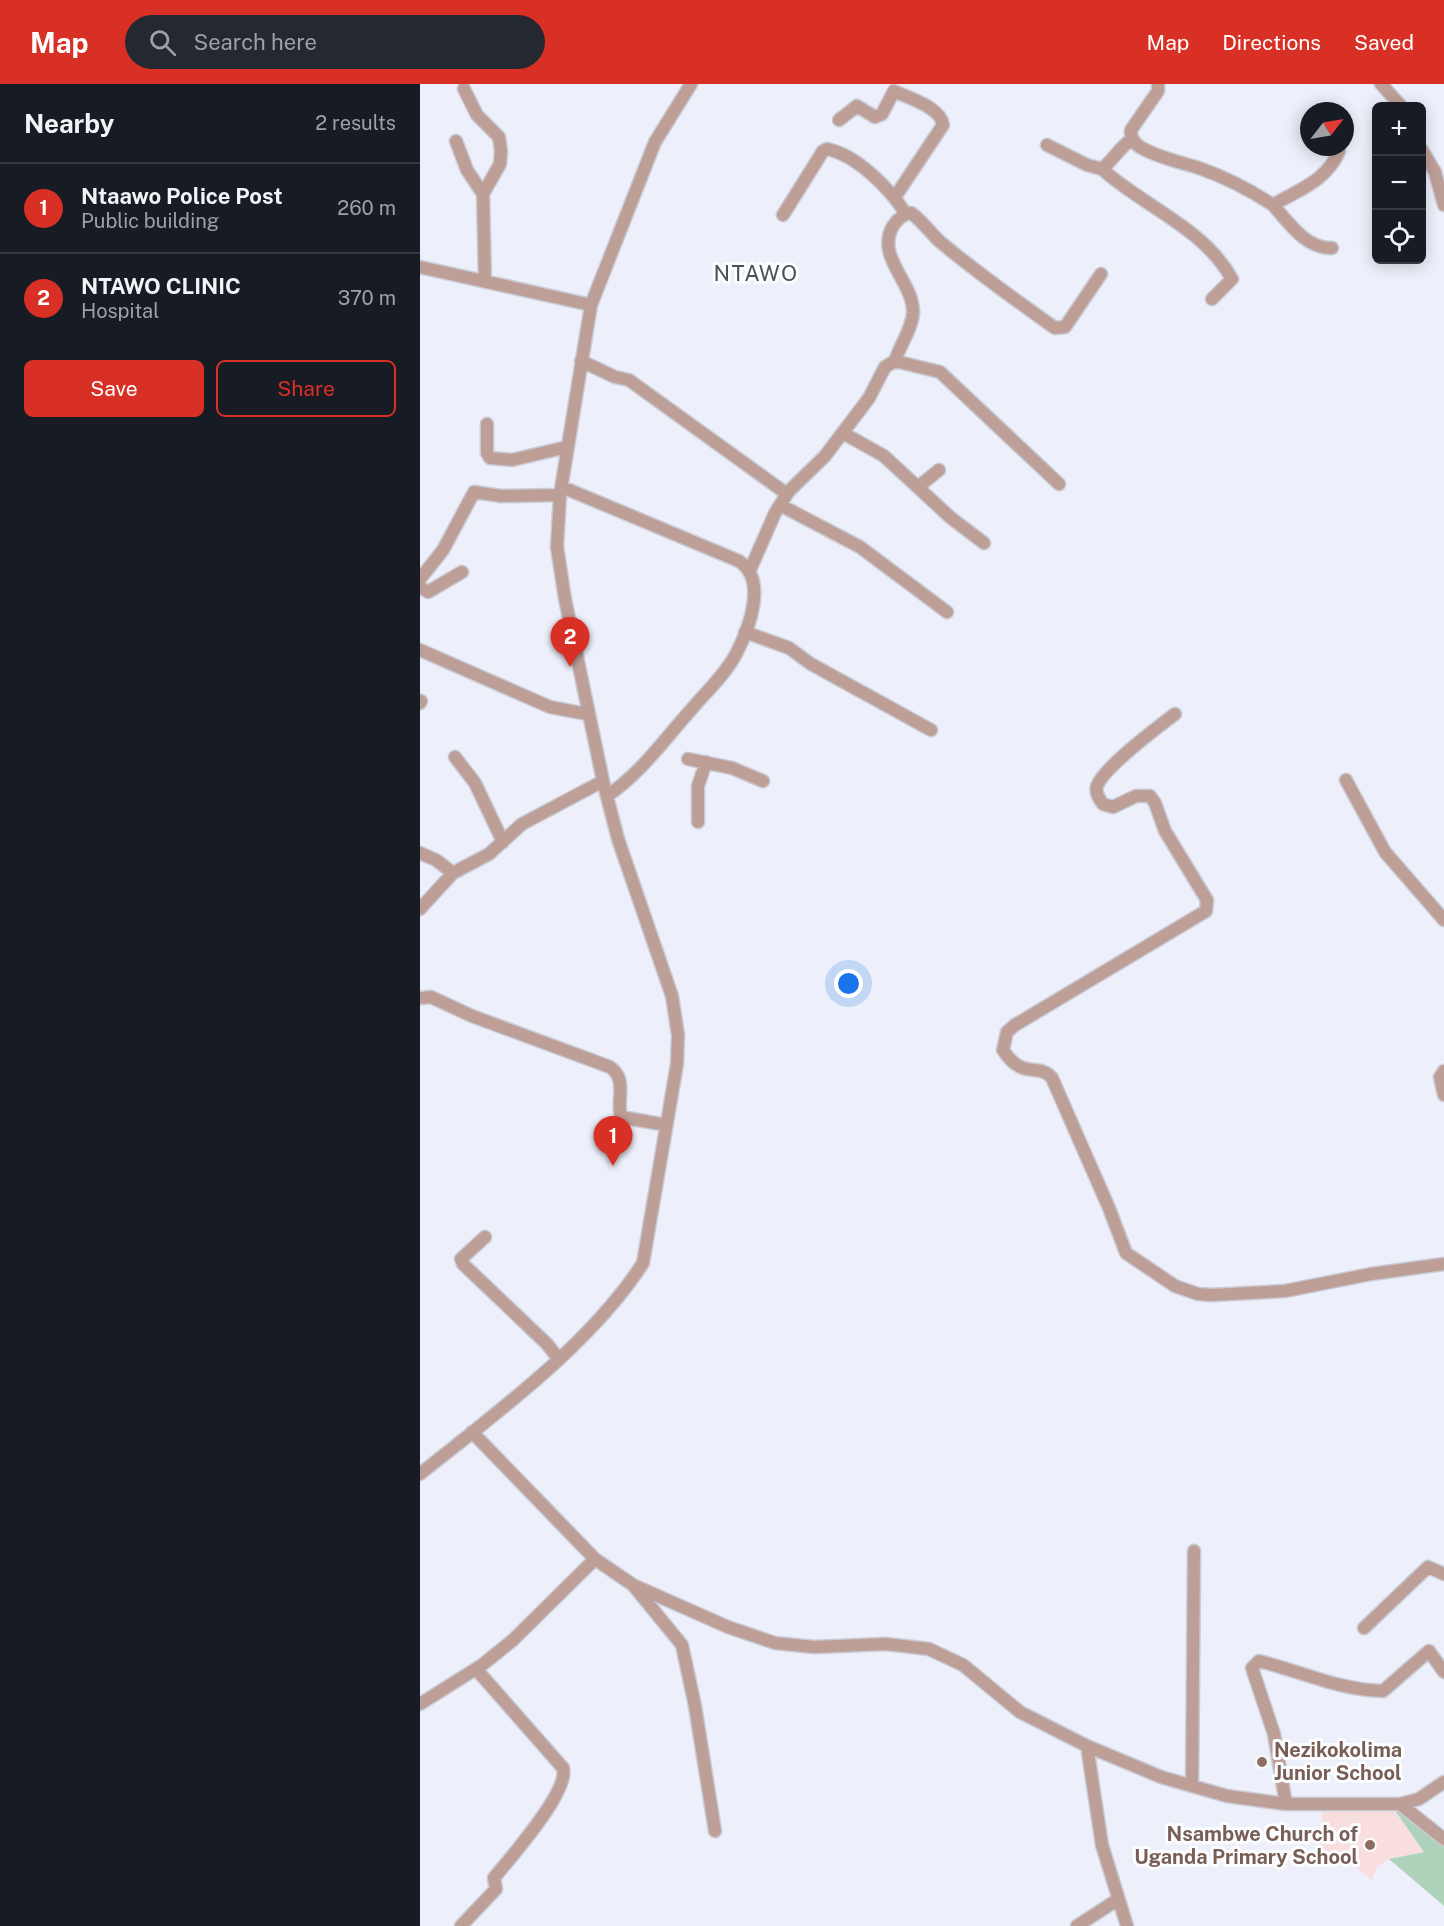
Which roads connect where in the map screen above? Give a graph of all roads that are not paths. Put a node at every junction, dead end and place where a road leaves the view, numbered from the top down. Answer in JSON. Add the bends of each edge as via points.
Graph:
{"nodes":[{"id":1,"x":691,"y":84,"type":"edge"},
{"id":2,"x":1158,"y":84,"type":"edge"},
{"id":3,"x":1381,"y":84,"type":"edge"},
{"id":4,"x":464,"y":89,"type":"dead end"},
{"id":5,"x":1397,"y":102,"type":"edge"},
{"id":6,"x":839,"y":120,"type":"dead end"},
{"id":7,"x":1132,"y":139,"type":"junction"},
{"id":8,"x":456,"y":141,"type":"dead end"},
{"id":9,"x":1047,"y":145,"type":"dead end"},
{"id":10,"x":1335,"y":156,"type":"edge"},
{"id":11,"x":1426,"y":156,"type":"edge"},
{"id":12,"x":1102,"y":169,"type":"junction"},
{"id":13,"x":483,"y":194,"type":"junction"},
{"id":14,"x":895,"y":196,"type":"junction"},
{"id":15,"x":1273,"y":205,"type":"junction"},
{"id":16,"x":1444,"y":205,"type":"edge"},
{"id":17,"x":906,"y":214,"type":"junction"},
{"id":18,"x":783,"y":215,"type":"dead end"},
{"id":19,"x":1332,"y":248,"type":"dead end"},
{"id":20,"x":420,"y":267,"type":"edge"},
{"id":21,"x":1101,"y":274,"type":"dead end"},
{"id":22,"x":485,"y":282,"type":"junction"},
{"id":23,"x":1212,"y":299,"type":"dead end"},
{"id":24,"x":591,"y":305,"type":"junction"},
{"id":25,"x":895,"y":361,"type":"junction"},
{"id":26,"x":581,"y":362,"type":"junction"},
{"id":27,"x":487,"y":424,"type":"dead end"},
{"id":28,"x":843,"y":433,"type":"junction"},
{"id":29,"x":567,"y":447,"type":"junction"},
{"id":30,"x":939,"y":470,"type":"dead end"},
{"id":31,"x":1059,"y":484,"type":"dead end"},
{"id":32,"x":918,"y":487,"type":"junction"},
{"id":33,"x":561,"y":491,"type":"junction"},
{"id":34,"x":787,"y":494,"type":"junction"},
{"id":35,"x":780,"y":506,"type":"junction"},
{"id":36,"x":984,"y":543,"type":"dead end"},
{"id":37,"x":750,"y":570,"type":"junction"},
{"id":38,"x":462,"y":572,"type":"dead end"},
{"id":39,"x":420,"y":579,"type":"edge"},
{"id":40,"x":420,"y":587,"type":"edge"},
{"id":41,"x":947,"y":612,"type":"dead end"},
{"id":42,"x":745,"y":632,"type":"junction"},
{"id":43,"x":420,"y":650,"type":"edge"},
{"id":44,"x":588,"y":714,"type":"junction"},
{"id":45,"x":1175,"y":714,"type":"dead end"},
{"id":46,"x":931,"y":730,"type":"dead end"},
{"id":47,"x":455,"y":757,"type":"dead end"},
{"id":48,"x":688,"y":759,"type":"dead end"},
{"id":49,"x":706,"y":762,"type":"junction"},
{"id":50,"x":1346,"y":780,"type":"dead end"},
{"id":51,"x":603,"y":781,"type":"junction"},
{"id":52,"x":763,"y":781,"type":"dead end"},
{"id":53,"x":607,"y":796,"type":"junction"},
{"id":54,"x":698,"y":822,"type":"dead end"},
{"id":55,"x":503,"y":842,"type":"junction"},
{"id":56,"x":420,"y":853,"type":"edge"},
{"id":57,"x":453,"y":873,"type":"junction"},
{"id":58,"x":420,"y":909,"type":"edge"},
{"id":59,"x":1444,"y":920,"type":"edge"},
{"id":60,"x":420,"y":998,"type":"edge"},
{"id":61,"x":1444,"y":1071,"type":"edge"},
{"id":62,"x":1444,"y":1095,"type":"edge"},
{"id":63,"x":666,"y":1125,"type":"junction"},
{"id":64,"x":485,"y":1237,"type":"dead end"},
{"id":65,"x":1444,"y":1264,"type":"edge"},
{"id":66,"x":558,"y":1358,"type":"junction"},
{"id":67,"x":472,"y":1432,"type":"junction"},
{"id":68,"x":420,"y":1474,"type":"edge"},
{"id":69,"x":1194,"y":1551,"type":"dead end"},
{"id":70,"x":594,"y":1559,"type":"junction"},
{"id":71,"x":1444,"y":1574,"type":"edge"},
{"id":72,"x":633,"y":1585,"type":"junction"},
{"id":73,"x":1364,"y":1628,"type":"dead end"},
{"id":74,"x":476,"y":1669,"type":"junction"},
{"id":75,"x":1444,"y":1672,"type":"edge"},
{"id":76,"x":420,"y":1704,"type":"edge"},
{"id":77,"x":1087,"y":1746,"type":"junction"},
{"id":78,"x":1444,"y":1782,"type":"edge"},
{"id":79,"x":1192,"y":1786,"type":"junction"},
{"id":80,"x":1286,"y":1804,"type":"junction"},
{"id":81,"x":1400,"y":1804,"type":"junction"},
{"id":82,"x":715,"y":1831,"type":"dead end"},
{"id":83,"x":1444,"y":1839,"type":"edge"},
{"id":84,"x":1117,"y":1900,"type":"junction"},
{"id":85,"x":461,"y":1926,"type":"edge"},
{"id":86,"x":1077,"y":1926,"type":"edge"},
{"id":87,"x":1127,"y":1926,"type":"edge"}],
"edges":[{"from":1,"to":24,"type":"street","via":[[655,142]]},
{"from":2,"to":7,"type":"street","via":[[1158,91],[1131,130]]},
{"from":3,"to":5,"type":"street"},
{"from":4,"to":13,"type":"street","via":[[477,115],[499,137],[500,164]]},
{"from":6,"to":14,"type":"street","via":[[857,106],[875,117],[882,114],[894,91],[941,118],[943,125]]},
{"from":7,"to":12,"type":"street"},
{"from":7,"to":15,"type":"street","via":[[1142,148],[1215,174]]},
{"from":8,"to":13,"type":"street","via":[[467,170]]},
{"from":9,"to":12,"type":"street"},
{"from":10,"to":15,"type":"street","via":[[1320,177]]},
{"from":11,"to":16,"type":"street","via":[[1435,171]]},
{"from":12,"to":23,"type":"street","via":[[1191,231],[1226,268],[1232,279]]},
{"from":13,"to":22,"type":"street"},
{"from":14,"to":17,"type":"street"},
{"from":14,"to":18,"type":"street","via":[[856,164],[825,149]]},
{"from":15,"to":19,"type":"street","via":[[1306,239],[1321,248]]},
{"from":17,"to":21,"type":"street","via":[[919,219],[938,241],[982,277],[1055,328],[1065,327]]},
{"from":17,"to":25,"type":"street","via":[[889,233],[888,247],[912,300],[913,313]]},
{"from":20,"to":22,"type":"street"},
{"from":22,"to":24,"type":"street"},
{"from":24,"to":26,"type":"street"},
{"from":25,"to":28,"type":"street","via":[[885,368]]},
{"from":25,"to":31,"type":"street","via":[[940,372]]},
{"from":26,"to":29,"type":"street"},
{"from":26,"to":34,"type":"street","via":[[628,380]]},
{"from":27,"to":29,"type":"street","via":[[490,458],[512,460]]},
{"from":28,"to":32,"type":"street","via":[[884,456]]},
{"from":28,"to":34,"type":"street"},
{"from":29,"to":33,"type":"street"},
{"from":30,"to":32,"type":"street"},
{"from":32,"to":36,"type":"street"},
{"from":33,"to":37,"type":"street","via":[[739,561]]},
{"from":33,"to":39,"type":"street","via":[[501,496],[474,492],[443,550]]},
{"from":33,"to":44,"type":"street","via":[[557,547]]},
{"from":34,"to":35,"type":"street"},
{"from":35,"to":37,"type":"street"},
{"from":35,"to":41,"type":"street","via":[[860,548]]},
{"from":37,"to":42,"type":"street","via":[[753,601]]},
{"from":38,"to":40,"type":"street","via":[[428,592]]},
{"from":42,"to":46,"type":"street","via":[[789,648]]},
{"from":42,"to":53,"type":"street","via":[[736,655],[648,762]]},
{"from":43,"to":44,"type":"street","via":[[550,707]]},
{"from":44,"to":51,"type":"street"},
{"from":45,"to":65,"type":"street","via":[[1104,776],[1097,793],[1103,804],[1113,807],[1136,796],[1150,796],[1165,831],[1207,900],[1206,911],[1015,1025],[1006,1032],[1003,1050],[1011,1063],[1052,1078],[1126,1253],[1175,1286],[1212,1295],[1285,1291]]},
{"from":47,"to":55,"type":"street","via":[[475,783]]},
{"from":48,"to":49,"type":"street"},
{"from":49,"to":52,"type":"street"},
{"from":49,"to":54,"type":"street","via":[[698,786]]},
{"from":50,"to":59,"type":"street","via":[[1385,852]]},
{"from":51,"to":53,"type":"street"},
{"from":51,"to":55,"type":"street","via":[[522,824]]},
{"from":53,"to":63,"type":"street","via":[[676,1014],[677,1064]]},
{"from":55,"to":57,"type":"street"},
{"from":56,"to":57,"type":"street"},
{"from":57,"to":58,"type":"street"},
{"from":60,"to":63,"type":"street","via":[[431,997],[610,1066],[621,1081],[621,1117]]},
{"from":61,"to":62,"type":"street","via":[[1440,1077]]},
{"from":63,"to":66,"type":"street","via":[[643,1263],[626,1289]]},
{"from":64,"to":66,"type":"street","via":[[461,1259],[464,1264]]},
{"from":66,"to":67,"type":"street"},
{"from":67,"to":68,"type":"street"},
{"from":67,"to":70,"type":"street"},
{"from":69,"to":79,"type":"street"},
{"from":70,"to":72,"type":"street"},
{"from":70,"to":74,"type":"street","via":[[513,1640]]},
{"from":71,"to":73,"type":"street","via":[[1428,1567]]},
{"from":72,"to":77,"type":"street","via":[[775,1643],[814,1647],[911,1645],[944,1654],[1020,1712]]},
{"from":72,"to":82,"type":"street","via":[[682,1645]]},
{"from":74,"to":76,"type":"street"},
{"from":74,"to":85,"type":"street","via":[[565,1775],[533,1831],[494,1878],[496,1888]]},
{"from":75,"to":80,"type":"street","via":[[1428,1651],[1383,1691],[1324,1682],[1259,1661],[1254,1664],[1252,1668],[1274,1734]]},
{"from":77,"to":79,"type":"street"},
{"from":77,"to":84,"type":"street","via":[[1102,1845]]},
{"from":78,"to":81,"type":"street","via":[[1427,1795]]},
{"from":79,"to":80,"type":"street","via":[[1227,1796]]},
{"from":80,"to":81,"type":"street"},
{"from":81,"to":83,"type":"street"},
{"from":84,"to":86,"type":"street"},
{"from":84,"to":87,"type":"street"}]}
